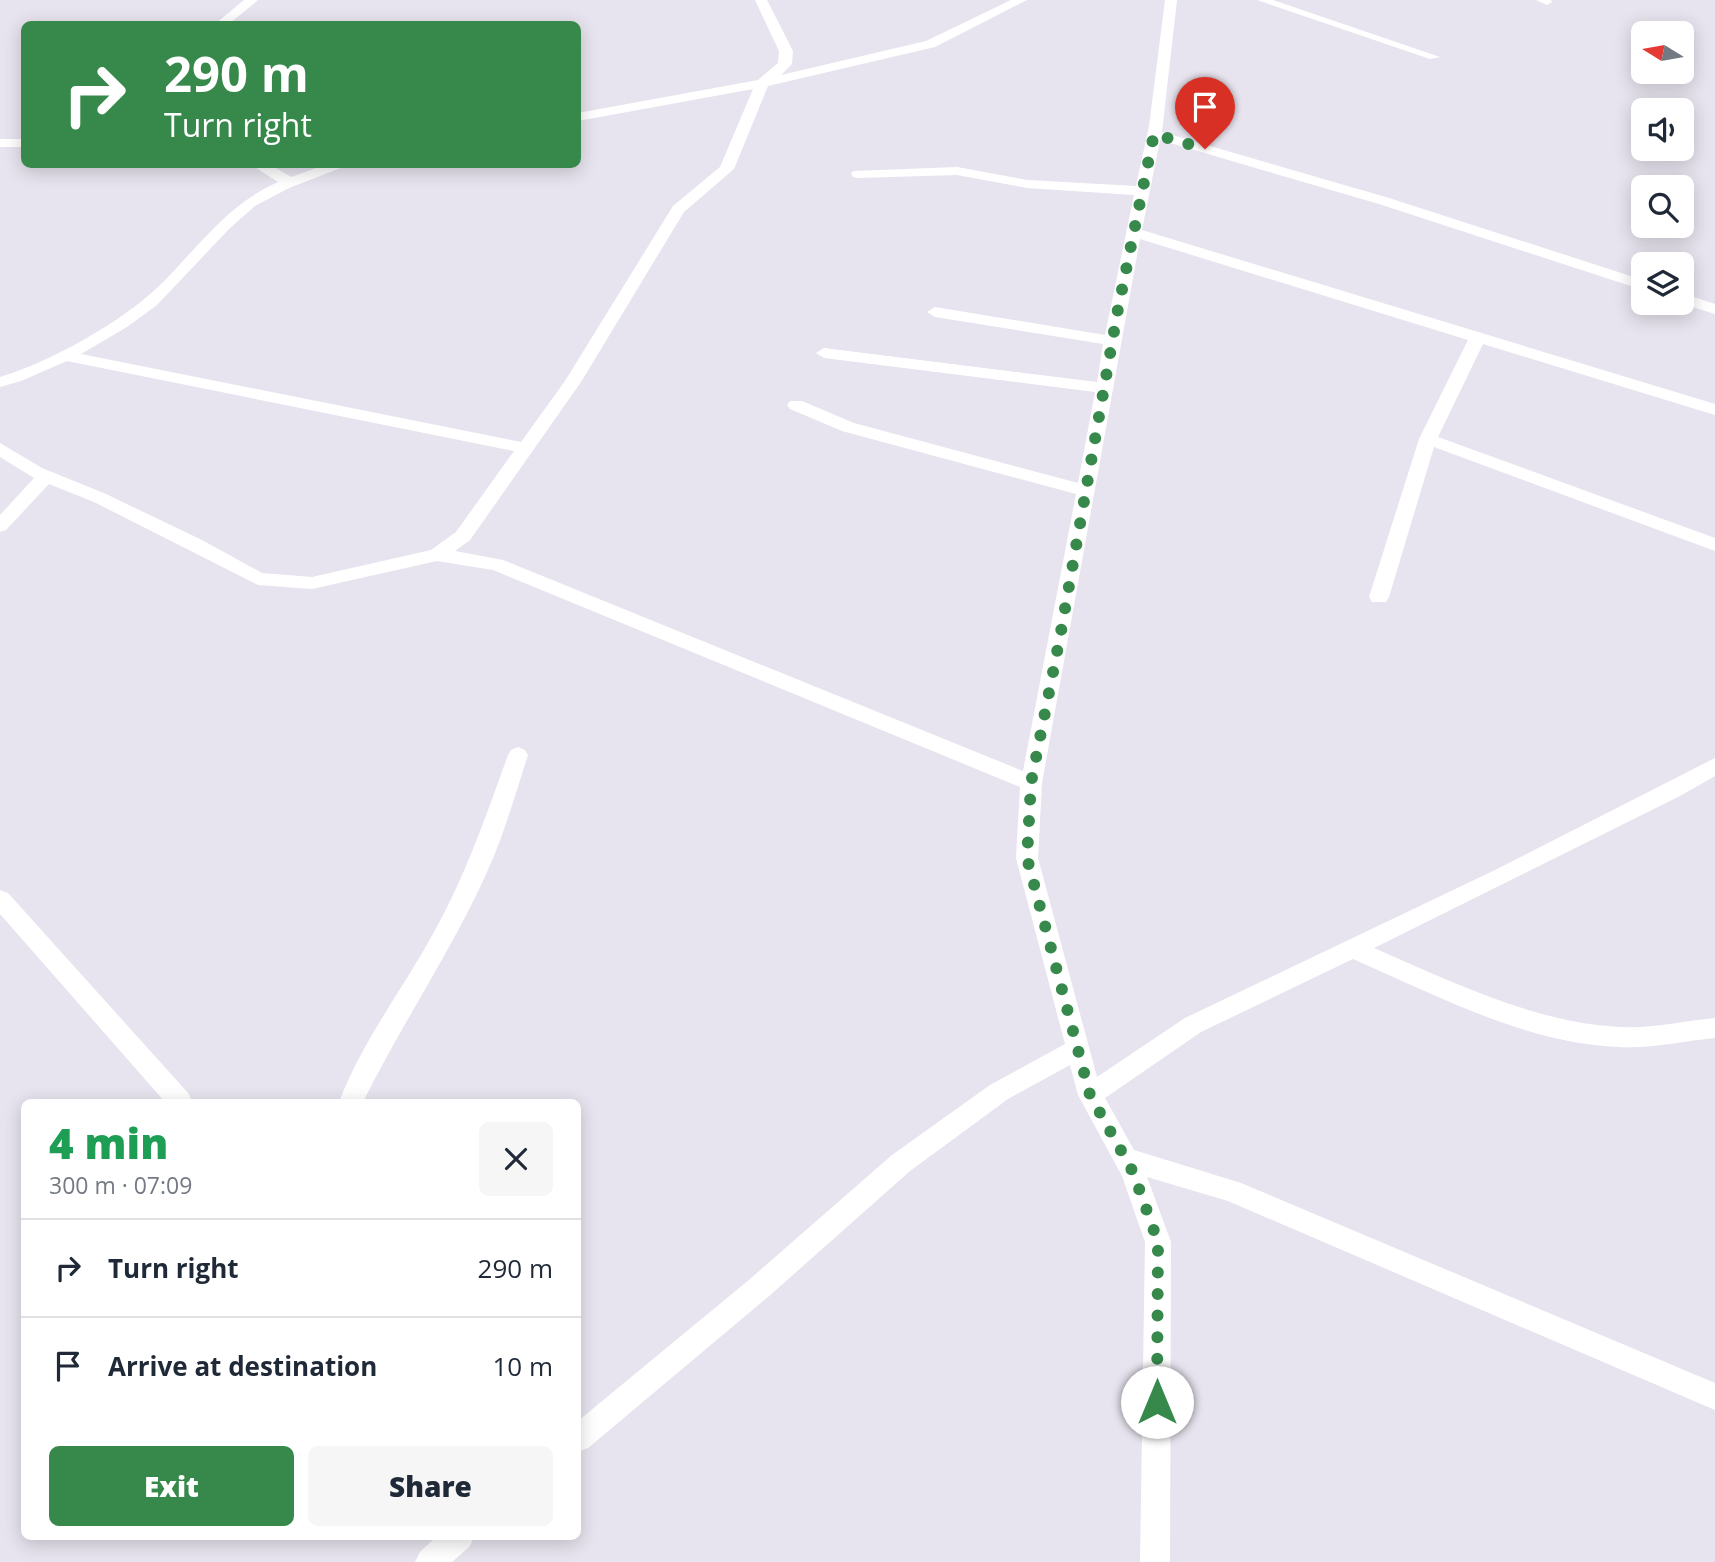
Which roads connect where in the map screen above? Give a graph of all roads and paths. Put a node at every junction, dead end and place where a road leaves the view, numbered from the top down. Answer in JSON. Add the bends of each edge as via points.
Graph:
{"nodes":[{"id":1,"x":252,"y":0,"type":"edge"},
{"id":2,"x":761,"y":0,"type":"edge"},
{"id":3,"x":1021,"y":0,"type":"edge"},
{"id":4,"x":1171,"y":0,"type":"edge"},
{"id":5,"x":1262,"y":0,"type":"edge"},
{"id":6,"x":225,"y":21,"type":"edge"},
{"id":7,"x":1434,"y":57,"type":"dead end"},
{"id":8,"x":762,"y":83,"type":"junction"},
{"id":9,"x":581,"y":116,"type":"edge"},
{"id":10,"x":1154,"y":134,"type":"junction"},
{"id":11,"x":0,"y":143,"type":"edge"},
{"id":12,"x":21,"y":143,"type":"edge"},
{"id":13,"x":264,"y":168,"type":"edge"},
{"id":14,"x":332,"y":168,"type":"edge"},
{"id":15,"x":858,"y":174,"type":"dead end"},
{"id":16,"x":289,"y":182,"type":"junction"},
{"id":17,"x":1142,"y":191,"type":"junction"},
{"id":18,"x":1133,"y":232,"type":"junction"},
{"id":19,"x":1631,"y":281,"type":"edge"},
{"id":20,"x":1694,"y":302,"type":"edge"},
{"id":21,"x":1715,"y":309,"type":"edge"},
{"id":22,"x":935,"y":312,"type":"dead end"},
{"id":23,"x":1477,"y":339,"type":"junction"},
{"id":24,"x":1112,"y":341,"type":"junction"},
{"id":25,"x":824,"y":353,"type":"dead end"},
{"id":26,"x":63,"y":355,"type":"junction"},
{"id":27,"x":0,"y":382,"type":"edge"},
{"id":28,"x":1104,"y":388,"type":"junction"},
{"id":29,"x":796,"y":405,"type":"dead end"},
{"id":30,"x":1715,"y":410,"type":"edge"},
{"id":31,"x":1427,"y":439,"type":"junction"},
{"id":32,"x":525,"y":448,"type":"junction"},
{"id":33,"x":0,"y":449,"type":"edge"},
{"id":34,"x":46,"y":476,"type":"junction"},
{"id":35,"x":1087,"y":491,"type":"junction"},
{"id":36,"x":0,"y":526,"type":"edge"},
{"id":37,"x":1715,"y":545,"type":"edge"},
{"id":38,"x":438,"y":555,"type":"junction"},
{"id":39,"x":1379,"y":597,"type":"dead end"},
{"id":40,"x":518,"y":755,"type":"dead end"},
{"id":41,"x":1715,"y":766,"type":"edge"},
{"id":42,"x":1031,"y":783,"type":"junction"},
{"id":43,"x":0,"y":899,"type":"edge"},
{"id":44,"x":1351,"y":948,"type":"junction"},
{"id":45,"x":1715,"y":1028,"type":"edge"},
{"id":46,"x":1078,"y":1049,"type":"junction"},
{"id":47,"x":1090,"y":1095,"type":"junction"},
{"id":48,"x":177,"y":1099,"type":"edge"},
{"id":49,"x":352,"y":1099,"type":"edge"},
{"id":50,"x":1126,"y":1159,"type":"junction"},
{"id":51,"x":1715,"y":1397,"type":"edge"},
{"id":52,"x":581,"y":1436,"type":"edge"},
{"id":53,"x":455,"y":1540,"type":"edge"},
{"id":54,"x":430,"y":1562,"type":"edge"},
{"id":55,"x":1155,"y":1562,"type":"edge"}],
"edges":[{"from":1,"to":6,"type":"street"},
{"from":2,"to":8,"type":"street","via":[[786,51],[785,64]]},
{"from":3,"to":8,"type":"street","via":[[930,44]]},
{"from":4,"to":10,"type":"street"},
{"from":5,"to":7,"type":"lane"},
{"from":8,"to":9,"type":"street"},
{"from":8,"to":32,"type":"street","via":[[727,169],[678,209],[573,382]]},
{"from":10,"to":17,"type":"street"},
{"from":10,"to":19,"type":"street","via":[[1384,201]]},
{"from":11,"to":12,"type":"street"},
{"from":13,"to":16,"type":"street"},
{"from":14,"to":16,"type":"street"},
{"from":15,"to":17,"type":"street","via":[[957,172],[1027,184]]},
{"from":16,"to":26,"type":"street","via":[[250,204],[151,302]]},
{"from":17,"to":18,"type":"street"},
{"from":18,"to":23,"type":"street"},
{"from":18,"to":24,"type":"street"},
{"from":20,"to":21,"type":"street"},
{"from":22,"to":24,"type":"street"},
{"from":23,"to":30,"type":"street"},
{"from":23,"to":31,"type":"street"},
{"from":24,"to":28,"type":"street"},
{"from":25,"to":28,"type":"street"},
{"from":26,"to":27,"type":"street"},
{"from":26,"to":32,"type":"street"},
{"from":28,"to":35,"type":"street"},
{"from":29,"to":35,"type":"street","via":[[848,428]]},
{"from":31,"to":37,"type":"street"},
{"from":31,"to":39,"type":"street"},
{"from":32,"to":38,"type":"street","via":[[463,536]]},
{"from":33,"to":34,"type":"street"},
{"from":34,"to":36,"type":"street"},
{"from":34,"to":38,"type":"street","via":[[124,509],[258,579],[312,583]]},
{"from":35,"to":42,"type":"street"},
{"from":38,"to":42,"type":"street","via":[[496,564]]},
{"from":40,"to":49,"type":"street","via":[[483,856]]},
{"from":41,"to":44,"type":"street","via":[[1503,876]]},
{"from":42,"to":46,"type":"street","via":[[1027,858]]},
{"from":43,"to":48,"type":"street"},
{"from":44,"to":45,"type":"street","via":[[1478,1002],[1573,1032],[1621,1037]]},
{"from":44,"to":47,"type":"street","via":[[1193,1025]]},
{"from":46,"to":47,"type":"street"},
{"from":46,"to":52,"type":"street","via":[[999,1092],[901,1163]]},
{"from":47,"to":50,"type":"street"},
{"from":50,"to":51,"type":"street","via":[[1232,1191]]},
{"from":50,"to":55,"type":"street","via":[[1158,1242]]},
{"from":53,"to":54,"type":"street"}]}
